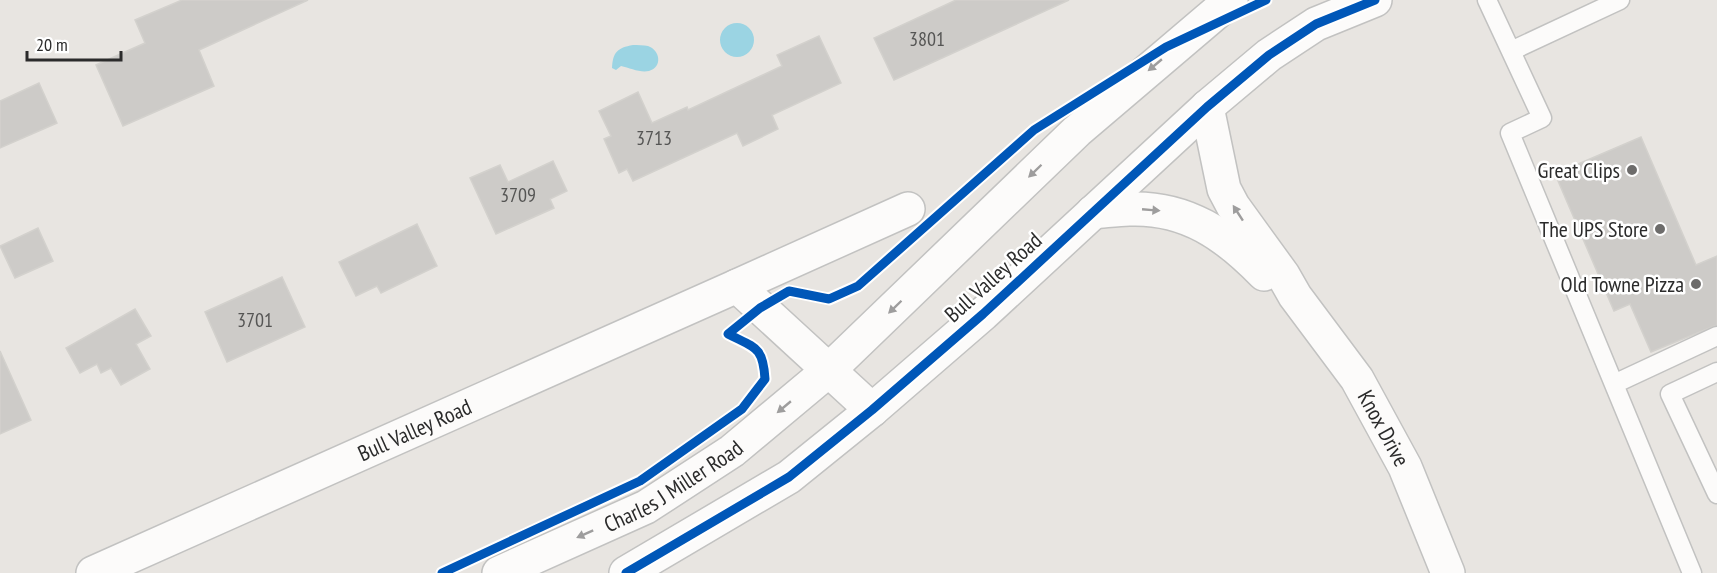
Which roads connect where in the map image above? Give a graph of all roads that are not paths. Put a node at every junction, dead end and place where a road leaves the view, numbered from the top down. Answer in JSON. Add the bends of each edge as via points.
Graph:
{"nodes":[{"id":1,"x":1231,"y":0,"type":"edge"},
{"id":2,"x":1375,"y":0,"type":"edge"},
{"id":3,"x":1487,"y":0,"type":"edge"},
{"id":4,"x":1620,"y":0,"type":"edge"},
{"id":5,"x":1511,"y":51,"type":"junction"},
{"id":6,"x":1208,"y":107,"type":"junction"},
{"id":7,"x":908,"y":209,"type":"dead end"},
{"id":8,"x":1093,"y":212,"type":"junction"},
{"id":9,"x":737,"y":286,"type":"junction"},
{"id":10,"x":1295,"y":296,"type":"junction"},
{"id":11,"x":1717,"y":336,"type":"edge"},
{"id":12,"x":829,"y":370,"type":"junction"},
{"id":13,"x":1717,"y":372,"type":"edge"},
{"id":14,"x":1614,"y":384,"type":"junction"},
{"id":15,"x":872,"y":410,"type":"junction"},
{"id":16,"x":1717,"y":494,"type":"edge"},
{"id":17,"x":93,"y":573,"type":"edge"},
{"id":18,"x":499,"y":573,"type":"edge"},
{"id":19,"x":626,"y":573,"type":"edge"},
{"id":20,"x":1448,"y":573,"type":"edge"},
{"id":21,"x":1692,"y":573,"type":"edge"}],
"edges":[{"from":1,"to":12,"type":"street","name":"Bull Valley Road","one_way":true,"via":[[1077,131]]},
{"from":2,"to":6,"type":"street","name":"Bull Valley Road","via":[[1316,24],[1269,55]]},
{"from":3,"to":5,"type":"lane"},
{"from":4,"to":5,"type":"lane"},
{"from":5,"to":14,"type":"lane","via":[[1542,118],[1510,133]]},
{"from":6,"to":8,"type":"street","name":"Bull Valley Road"},
{"from":10,"to":6,"type":"street","name":"Knox Drive","one_way":true,"via":[[1224,189]]},
{"from":7,"to":9,"type":"street","name":"Bull Valley Road"},
{"from":8,"to":10,"type":"street","name":"Knox Drive","one_way":true,"via":[[1150,209],[1199,222],[1239,250],[1272,283]]},
{"from":8,"to":15,"type":"street","name":"Bull Valley Road"},
{"from":9,"to":12,"type":"street"},
{"from":9,"to":17,"type":"street","name":"Bull Valley Road"},
{"from":10,"to":20,"type":"street","name":"Knox Drive","via":[[1357,379],[1405,468]]},
{"from":11,"to":14,"type":"lane"},
{"from":12,"to":15,"type":"street"},
{"from":12,"to":18,"type":"street","name":"Charles J Miller Road","one_way":true,"via":[[732,451],[646,507]]},
{"from":13,"to":16,"type":"lane","via":[[1670,394]]},
{"from":14,"to":21,"type":"lane"},
{"from":15,"to":19,"type":"street","name":"Bull Valley Road","via":[[789,477]]}]}
